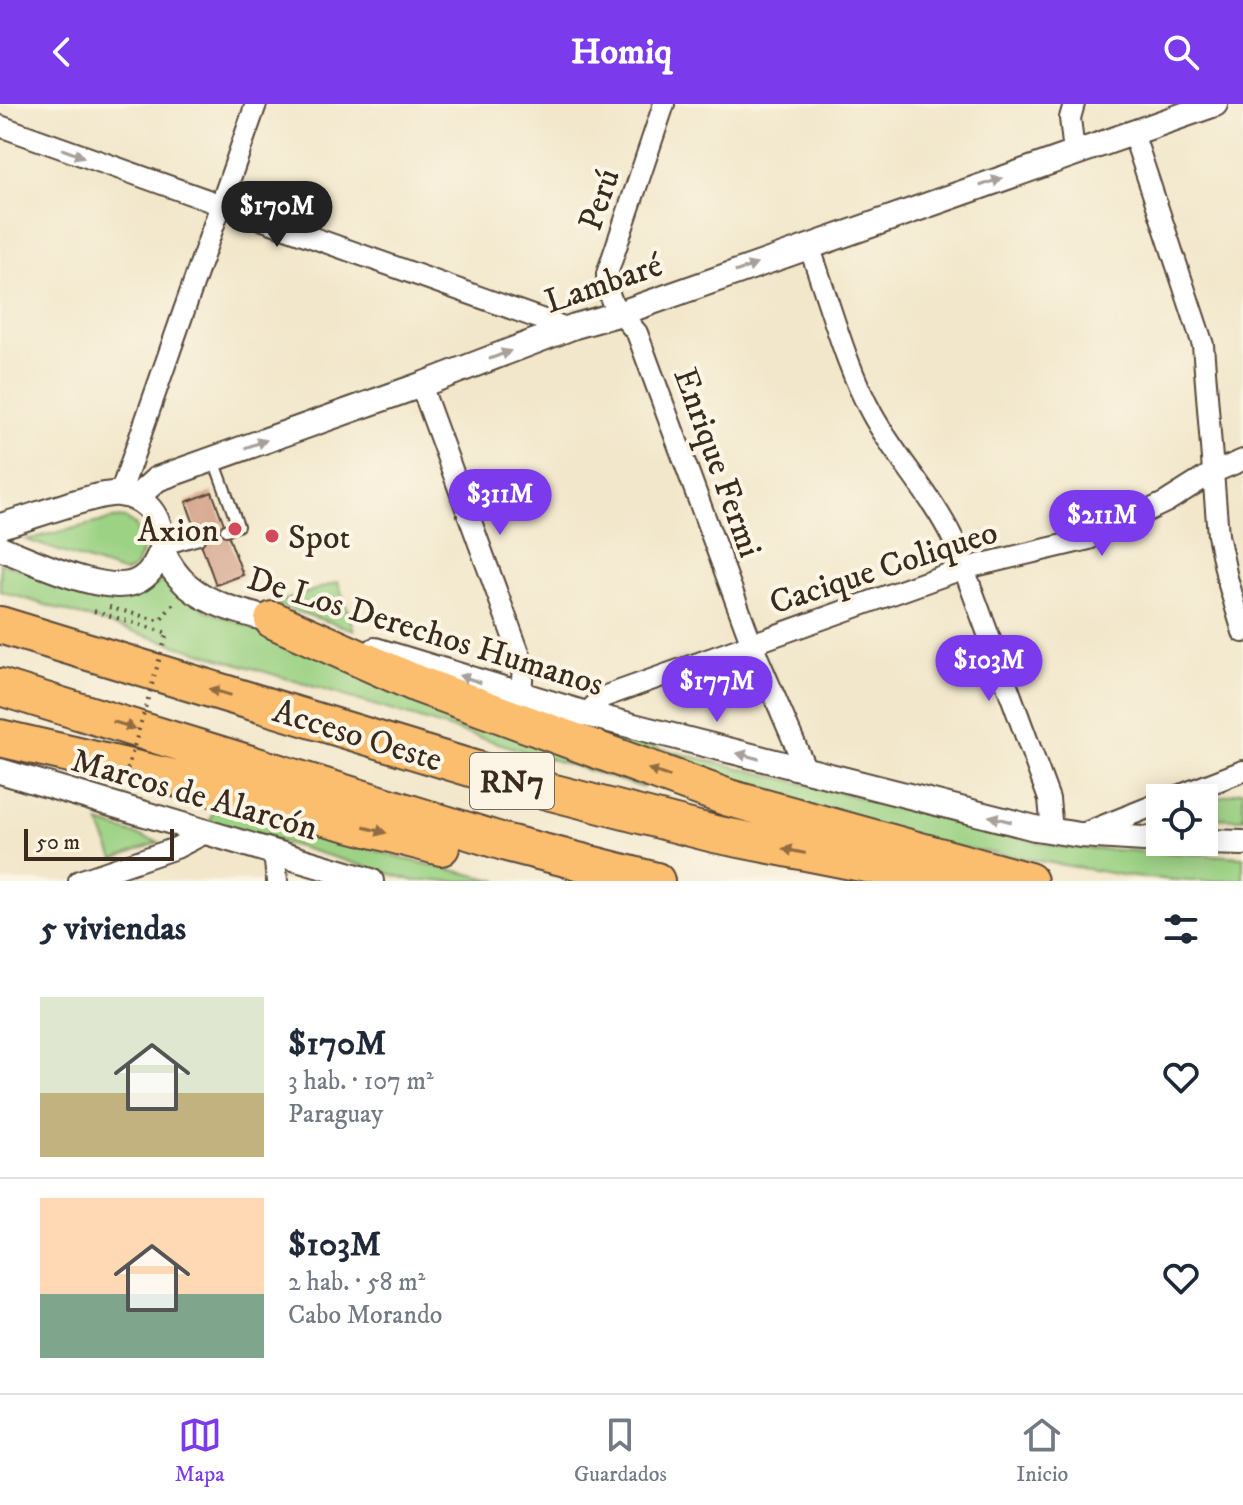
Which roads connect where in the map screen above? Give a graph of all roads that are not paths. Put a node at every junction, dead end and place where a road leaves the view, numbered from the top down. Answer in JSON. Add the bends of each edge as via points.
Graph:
{"nodes":[{"id":1,"x":256,"y":104,"type":"edge"},
{"id":2,"x":664,"y":104,"type":"edge"},
{"id":3,"x":1074,"y":104,"type":"edge"},
{"id":4,"x":1215,"y":104,"type":"edge"},
{"id":5,"x":0,"y":126,"type":"edge"},
{"id":6,"x":1133,"y":133,"type":"junction"},
{"id":7,"x":1074,"y":153,"type":"junction"},
{"id":8,"x":220,"y":205,"type":"junction"},
{"id":9,"x":809,"y":246,"type":"junction"},
{"id":10,"x":618,"y":314,"type":"junction"},
{"id":11,"x":569,"y":329,"type":"junction"},
{"id":12,"x":421,"y":385,"type":"junction"},
{"id":13,"x":214,"y":459,"type":"junction"},
{"id":14,"x":1243,"y":460,"type":"edge"},
{"id":15,"x":1212,"y":473,"type":"junction"},
{"id":16,"x":128,"y":496,"type":"junction"},
{"id":17,"x":9,"y":524,"type":"edge"},
{"id":18,"x":226,"y":530,"type":"dead end"},
{"id":19,"x":199,"y":539,"type":"dead end"},
{"id":20,"x":0,"y":548,"type":"edge"},
{"id":21,"x":162,"y":549,"type":"junction"},
{"id":22,"x":962,"y":569,"type":"junction"},
{"id":23,"x":273,"y":620,"type":"junction"},
{"id":24,"x":0,"y":625,"type":"edge"},
{"id":25,"x":1243,"y":632,"type":"edge"},
{"id":26,"x":751,"y":642,"type":"junction"},
{"id":27,"x":0,"y":687,"type":"edge"},
{"id":28,"x":521,"y":696,"type":"junction"},
{"id":29,"x":586,"y":714,"type":"junction"},
{"id":30,"x":0,"y":738,"type":"edge"},
{"id":31,"x":0,"y":771,"type":"edge"},
{"id":32,"x":1243,"y":771,"type":"edge"},
{"id":33,"x":807,"y":772,"type":"junction"},
{"id":34,"x":1209,"y":784,"type":"edge"},
{"id":35,"x":1146,"y":809,"type":"edge"},
{"id":36,"x":1052,"y":831,"type":"junction"},
{"id":37,"x":207,"y":832,"type":"junction"},
{"id":38,"x":1080,"y":835,"type":"junction"},
{"id":39,"x":1146,"y":839,"type":"edge"},
{"id":40,"x":1218,"y":842,"type":"edge"},
{"id":41,"x":1243,"y":843,"type":"edge"},
{"id":42,"x":274,"y":852,"type":"junction"},
{"id":43,"x":79,"y":881,"type":"edge"},
{"id":44,"x":277,"y":881,"type":"edge"},
{"id":45,"x":371,"y":881,"type":"edge"},
{"id":46,"x":618,"y":881,"type":"edge"},
{"id":47,"x":656,"y":881,"type":"edge"},
{"id":48,"x":953,"y":881,"type":"edge"},
{"id":49,"x":1029,"y":881,"type":"edge"}],
"edges":[{"from":1,"to":8,"type":"street"},
{"from":2,"to":10,"type":"street","name":"Perú","via":[[607,274],[607,292]]},
{"from":3,"to":7,"type":"street"},
{"from":4,"to":6,"type":"street","name":"Lambaré"},
{"from":5,"to":8,"type":"street","one_way":true},
{"from":6,"to":7,"type":"street","name":"Lambaré"},
{"from":6,"to":15,"type":"street","via":[[1203,345]]},
{"from":9,"to":7,"type":"street","name":"Lambaré","one_way":true},
{"from":8,"to":11,"type":"street"},
{"from":8,"to":16,"type":"street"},
{"from":10,"to":9,"type":"street","name":"Lambaré","one_way":true},
{"from":9,"to":22,"type":"street","via":[[870,410],[939,511]]},
{"from":10,"to":11,"type":"street","name":"Lambaré"},
{"from":10,"to":26,"type":"street","name":"Enrique Fermi","via":[[637,333]]},
{"from":12,"to":11,"type":"street","name":"Lambaré","one_way":true},
{"from":13,"to":12,"type":"street","name":"Lambaré","one_way":true},
{"from":12,"to":28,"type":"street","via":[[523,664]]},
{"from":13,"to":16,"type":"street","name":"Lambaré","via":[[157,479]]},
{"from":13,"to":18,"type":"lane","via":[[238,526]]},
{"from":14,"to":15,"type":"street","name":"Cacique Coliqueo"},
{"from":15,"to":22,"type":"street","name":"Cacique Coliqueo","via":[[1089,539]]},
{"from":15,"to":25,"type":"street","via":[[1218,535]]},
{"from":16,"to":17,"type":"street","name":"Lambaré","via":[[111,494]]},
{"from":16,"to":21,"type":"street","name":"De Los Derechos Humanos","via":[[148,505],[162,535]]},
{"from":19,"to":21,"type":"lane"},
{"from":20,"to":21,"type":"street","via":[[93,582],[126,586],[152,570]]},
{"from":21,"to":23,"type":"street","name":"De Los Derechos Humanos","via":[[177,574],[203,597]]},
{"from":22,"to":26,"type":"street","name":"Cacique Coliqueo"},
{"from":22,"to":36,"type":"street","via":[[1049,799]]},
{"from":28,"to":23,"type":"street","name":"De Los Derechos Humanos","one_way":true},
{"from":49,"to":23,"type":"highway","one_way":true,"via":[[729,798],[417,684]]},
{"from":48,"to":24,"type":"highway","name":"Acceso Oeste","number":"RN7","one_way":true,"via":[[753,842],[543,790]]},
{"from":26,"to":29,"type":"street","name":"Cacique Coliqueo","via":[[603,697]]},
{"from":26,"to":33,"type":"street","name":"Enrique Fermi"},
{"from":27,"to":47,"type":"highway","name":"Acceso Oeste","number":"RN7","one_way":true,"via":[[507,843]]},
{"from":28,"to":29,"type":"street","name":"De Los Derechos Humanos"},
{"from":33,"to":29,"type":"street","name":"De Los Derechos Humanos","one_way":true},
{"from":30,"to":46,"type":"highway","one_way":true,"via":[[507,864]]},
{"from":31,"to":37,"type":"street","name":"Marcos de Alarcón"},
{"from":32,"to":34,"type":"street"},
{"from":36,"to":33,"type":"street","name":"De Los Derechos Humanos","one_way":true},
{"from":35,"to":38,"type":"street"},
{"from":36,"to":38,"type":"street","name":"De Los Derechos Humanos"},
{"from":37,"to":42,"type":"street","name":"Marcos de Alarcón"},
{"from":37,"to":43,"type":"street"},
{"from":38,"to":39,"type":"street","name":"De Los Derechos Humanos"},
{"from":40,"to":41,"type":"street"},
{"from":42,"to":44,"type":"street"},
{"from":42,"to":45,"type":"street","name":"Marcos de Alarcón"}]}
